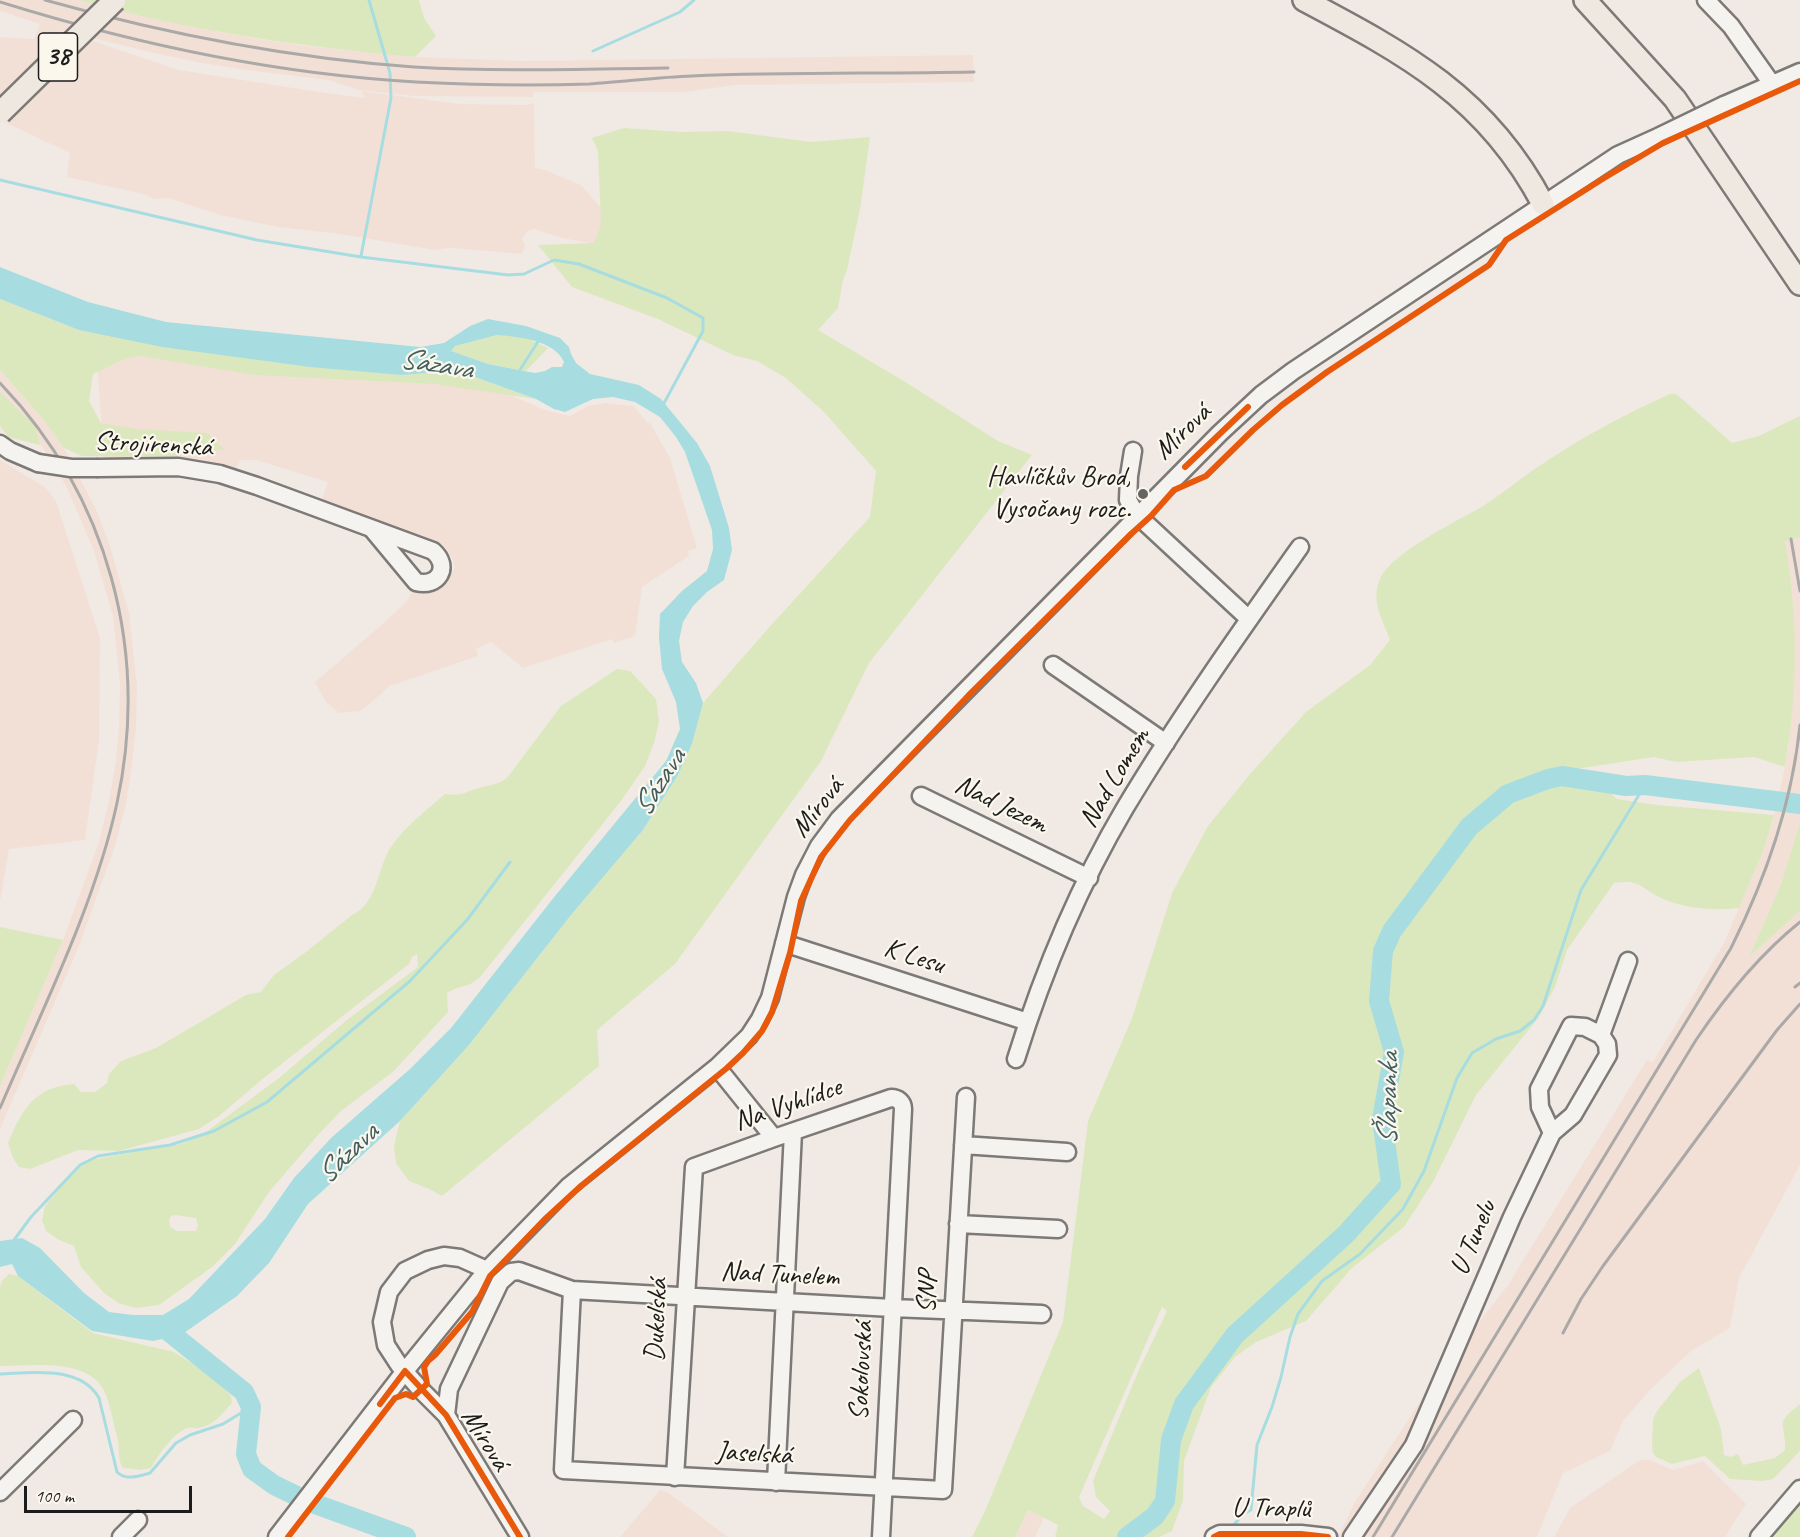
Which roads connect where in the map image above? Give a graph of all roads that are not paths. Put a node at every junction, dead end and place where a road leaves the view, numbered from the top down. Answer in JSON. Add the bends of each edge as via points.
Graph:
{"nodes":[{"id":1,"x":115,"y":0,"type":"edge"},
{"id":2,"x":1304,"y":0,"type":"edge"},
{"id":3,"x":1585,"y":0,"type":"edge"},
{"id":4,"x":1706,"y":0,"type":"edge"},
{"id":5,"x":1800,"y":72,"type":"edge"},
{"id":6,"x":1772,"y":84,"type":"junction"},
{"id":7,"x":0,"y":113,"type":"edge"},
{"id":8,"x":1543,"y":204,"type":"junction"},
{"id":9,"x":1800,"y":284,"type":"edge"},
{"id":10,"x":0,"y":444,"type":"edge"},
{"id":11,"x":1133,"y":451,"type":"dead end"},
{"id":12,"x":1137,"y":515,"type":"junction"},
{"id":13,"x":372,"y":529,"type":"dead end"},
{"id":14,"x":1300,"y":547,"type":"dead end"},
{"id":15,"x":1249,"y":619,"type":"junction"},
{"id":16,"x":1053,"y":665,"type":"dead end"},
{"id":17,"x":1166,"y":743,"type":"junction"},
{"id":18,"x":921,"y":796,"type":"dead end"},
{"id":19,"x":1089,"y":878,"type":"junction"},
{"id":20,"x":784,"y":943,"type":"junction"},
{"id":21,"x":1628,"y":961,"type":"dead end"},
{"id":22,"x":1028,"y":1022,"type":"junction"},
{"id":23,"x":1601,"y":1035,"type":"junction"},
{"id":24,"x":1016,"y":1059,"type":"dead end"},
{"id":25,"x":717,"y":1067,"type":"junction"},
{"id":26,"x":966,"y":1097,"type":"dead end"},
{"id":27,"x":900,"y":1100,"type":"joint"},
{"id":28,"x":793,"y":1132,"type":"junction"},
{"id":29,"x":1552,"y":1133,"type":"junction"},
{"id":30,"x":774,"y":1138,"type":"junction"},
{"id":31,"x":963,"y":1145,"type":"junction"},
{"id":32,"x":1067,"y":1152,"type":"dead end"},
{"id":33,"x":694,"y":1167,"type":"joint"},
{"id":34,"x":958,"y":1224,"type":"junction"},
{"id":35,"x":1058,"y":1229,"type":"dead end"},
{"id":36,"x":487,"y":1270,"type":"junction"},
{"id":37,"x":519,"y":1271,"type":"joint"},
{"id":38,"x":572,"y":1290,"type":"junction"},
{"id":39,"x":685,"y":1297,"type":"junction"},
{"id":40,"x":783,"y":1303,"type":"junction"},
{"id":41,"x":892,"y":1308,"type":"junction"},
{"id":42,"x":954,"y":1310,"type":"junction"},
{"id":43,"x":1042,"y":1314,"type":"dead end"},
{"id":44,"x":405,"y":1371,"type":"junction"},
{"id":45,"x":446,"y":1415,"type":"junction"},
{"id":46,"x":73,"y":1420,"type":"dead end"},
{"id":47,"x":675,"y":1477,"type":"junction"},
{"id":48,"x":776,"y":1482,"type":"junction"},
{"id":49,"x":884,"y":1488,"type":"junction"},
{"id":50,"x":1800,"y":1489,"type":"edge"},
{"id":51,"x":943,"y":1490,"type":"joint"},
{"id":52,"x":0,"y":1492,"type":"edge"},
{"id":53,"x":138,"y":1520,"type":"dead end"},
{"id":54,"x":278,"y":1535,"type":"edge"},
{"id":55,"x":1229,"y":1535,"type":"edge"},
{"id":56,"x":121,"y":1537,"type":"edge"},
{"id":57,"x":520,"y":1537,"type":"edge"},
{"id":58,"x":881,"y":1537,"type":"edge"},
{"id":59,"x":1328,"y":1537,"type":"edge"},
{"id":60,"x":1352,"y":1537,"type":"edge"},
{"id":61,"x":1759,"y":1537,"type":"edge"}],
"edges":[{"from":1,"to":7,"type":"main road","number":"38","bridge":true},
{"from":2,"to":8,"type":"main road","via":[[1415,62],[1452,89],[1501,138]]},
{"from":3,"to":9,"type":"main road","via":[[1675,99]]},
{"from":4,"to":6,"type":"street","via":[[1731,26]]},
{"from":5,"to":6,"type":"street","name":"Mírová"},
{"from":6,"to":8,"type":"street","name":"Mírová","bridge":true,"via":[[1618,155]]},
{"from":8,"to":12,"type":"street","name":"Mírová","via":[[1293,371],[1248,407]]},
{"from":10,"to":13,"type":"street","name":"Strojírenská","bridge":true,"via":[[38,463],[71,468],[178,467],[220,474]]},
{"from":11,"to":12,"type":"street","via":[[1128,500]]},
{"from":12,"to":15,"type":"street"},
{"from":12,"to":20,"type":"street","name":"Mírová","via":[[839,819],[804,875]]},
{"from":14,"to":15,"type":"street","name":"Nad Lomem"},
{"from":15,"to":17,"type":"street","name":"Nad Lomem"},
{"from":16,"to":17,"type":"street"},
{"from":17,"to":19,"type":"street","name":"Nad Lomem","via":[[1124,810]]},
{"from":18,"to":19,"type":"street","name":"Nad Jezem"},
{"from":19,"to":22,"type":"street","name":"Nad Lomem"},
{"from":20,"to":22,"type":"street","name":"K Lesu"},
{"from":20,"to":25,"type":"street","name":"Mírová","via":[[760,1019]]},
{"from":21,"to":23,"type":"street","name":"U Tunelu"},
{"from":22,"to":24,"type":"street","name":"Nad Lomem"},
{"from":23,"to":29,"type":"street","name":"U Tunelu","via":[[1608,1055],[1573,1115]]},
{"from":23,"to":29,"type":"street","via":[[1585,1027],[1571,1026],[1539,1089],[1540,1107]]},
{"from":25,"to":30,"type":"street"},
{"from":25,"to":36,"type":"street","name":"Mírová","via":[[568,1187]]},
{"from":26,"to":31,"type":"street","name":"SNP"},
{"from":27,"to":28,"type":"street","name":"Na Vyhlídce","via":[[891,1098]]},
{"from":27,"to":41,"type":"street","name":"Sokolovská","via":[[903,1108]]},
{"from":28,"to":30,"type":"street","name":"Na Vyhlídce"},
{"from":28,"to":40,"type":"street"},
{"from":29,"to":60,"type":"street","name":"U Tunelu","via":[[1414,1445]]},
{"from":30,"to":33,"type":"street","name":"Na Vyhlídce"},
{"from":31,"to":32,"type":"street"},
{"from":31,"to":34,"type":"street","name":"SNP"},
{"from":33,"to":39,"type":"street","name":"Dukelská"},
{"from":34,"to":35,"type":"street"},
{"from":34,"to":42,"type":"street","name":"SNP"},
{"from":36,"to":44,"type":"street","name":"Mírová"},
{"from":36,"to":44,"type":"street","name":"Mírová","via":[[459,1257],[444,1256],[405,1271],[389,1292],[382,1322],[386,1345]]},
{"from":37,"to":38,"type":"street","name":"Nad Tunelem"},
{"from":37,"to":45,"type":"street","name":"Mírová","via":[[511,1272],[500,1282],[449,1389]]},
{"from":38,"to":39,"type":"street","name":"Nad Tunelem"},
{"from":38,"to":47,"type":"street","name":"Jaselská","via":[[563,1470]]},
{"from":39,"to":40,"type":"street","name":"Nad Tunelem"},
{"from":39,"to":47,"type":"street","name":"Dukelská"},
{"from":40,"to":41,"type":"street","name":"Nad Tunelem"},
{"from":40,"to":48,"type":"street"},
{"from":41,"to":42,"type":"street","name":"Nad Tunelem"},
{"from":41,"to":49,"type":"street","name":"Sokolovská"},
{"from":42,"to":43,"type":"street","name":"Nad Tunelem"},
{"from":42,"to":51,"type":"street","name":"SNP"},
{"from":44,"to":45,"type":"street","name":"Mírová"},
{"from":44,"to":54,"type":"street","name":"Mírová"},
{"from":45,"to":57,"type":"street","name":"Mírová"},
{"from":46,"to":52,"type":"street"},
{"from":47,"to":48,"type":"street","name":"Jaselská"},
{"from":48,"to":49,"type":"street","name":"Jaselská"},
{"from":49,"to":51,"type":"street","name":"Jaselská"},
{"from":49,"to":58,"type":"street","name":"Sokolovská"},
{"from":50,"to":61,"type":"street"},
{"from":53,"to":56,"type":"street"},
{"from":55,"to":59,"type":"street","name":"U Traplů"}]}
